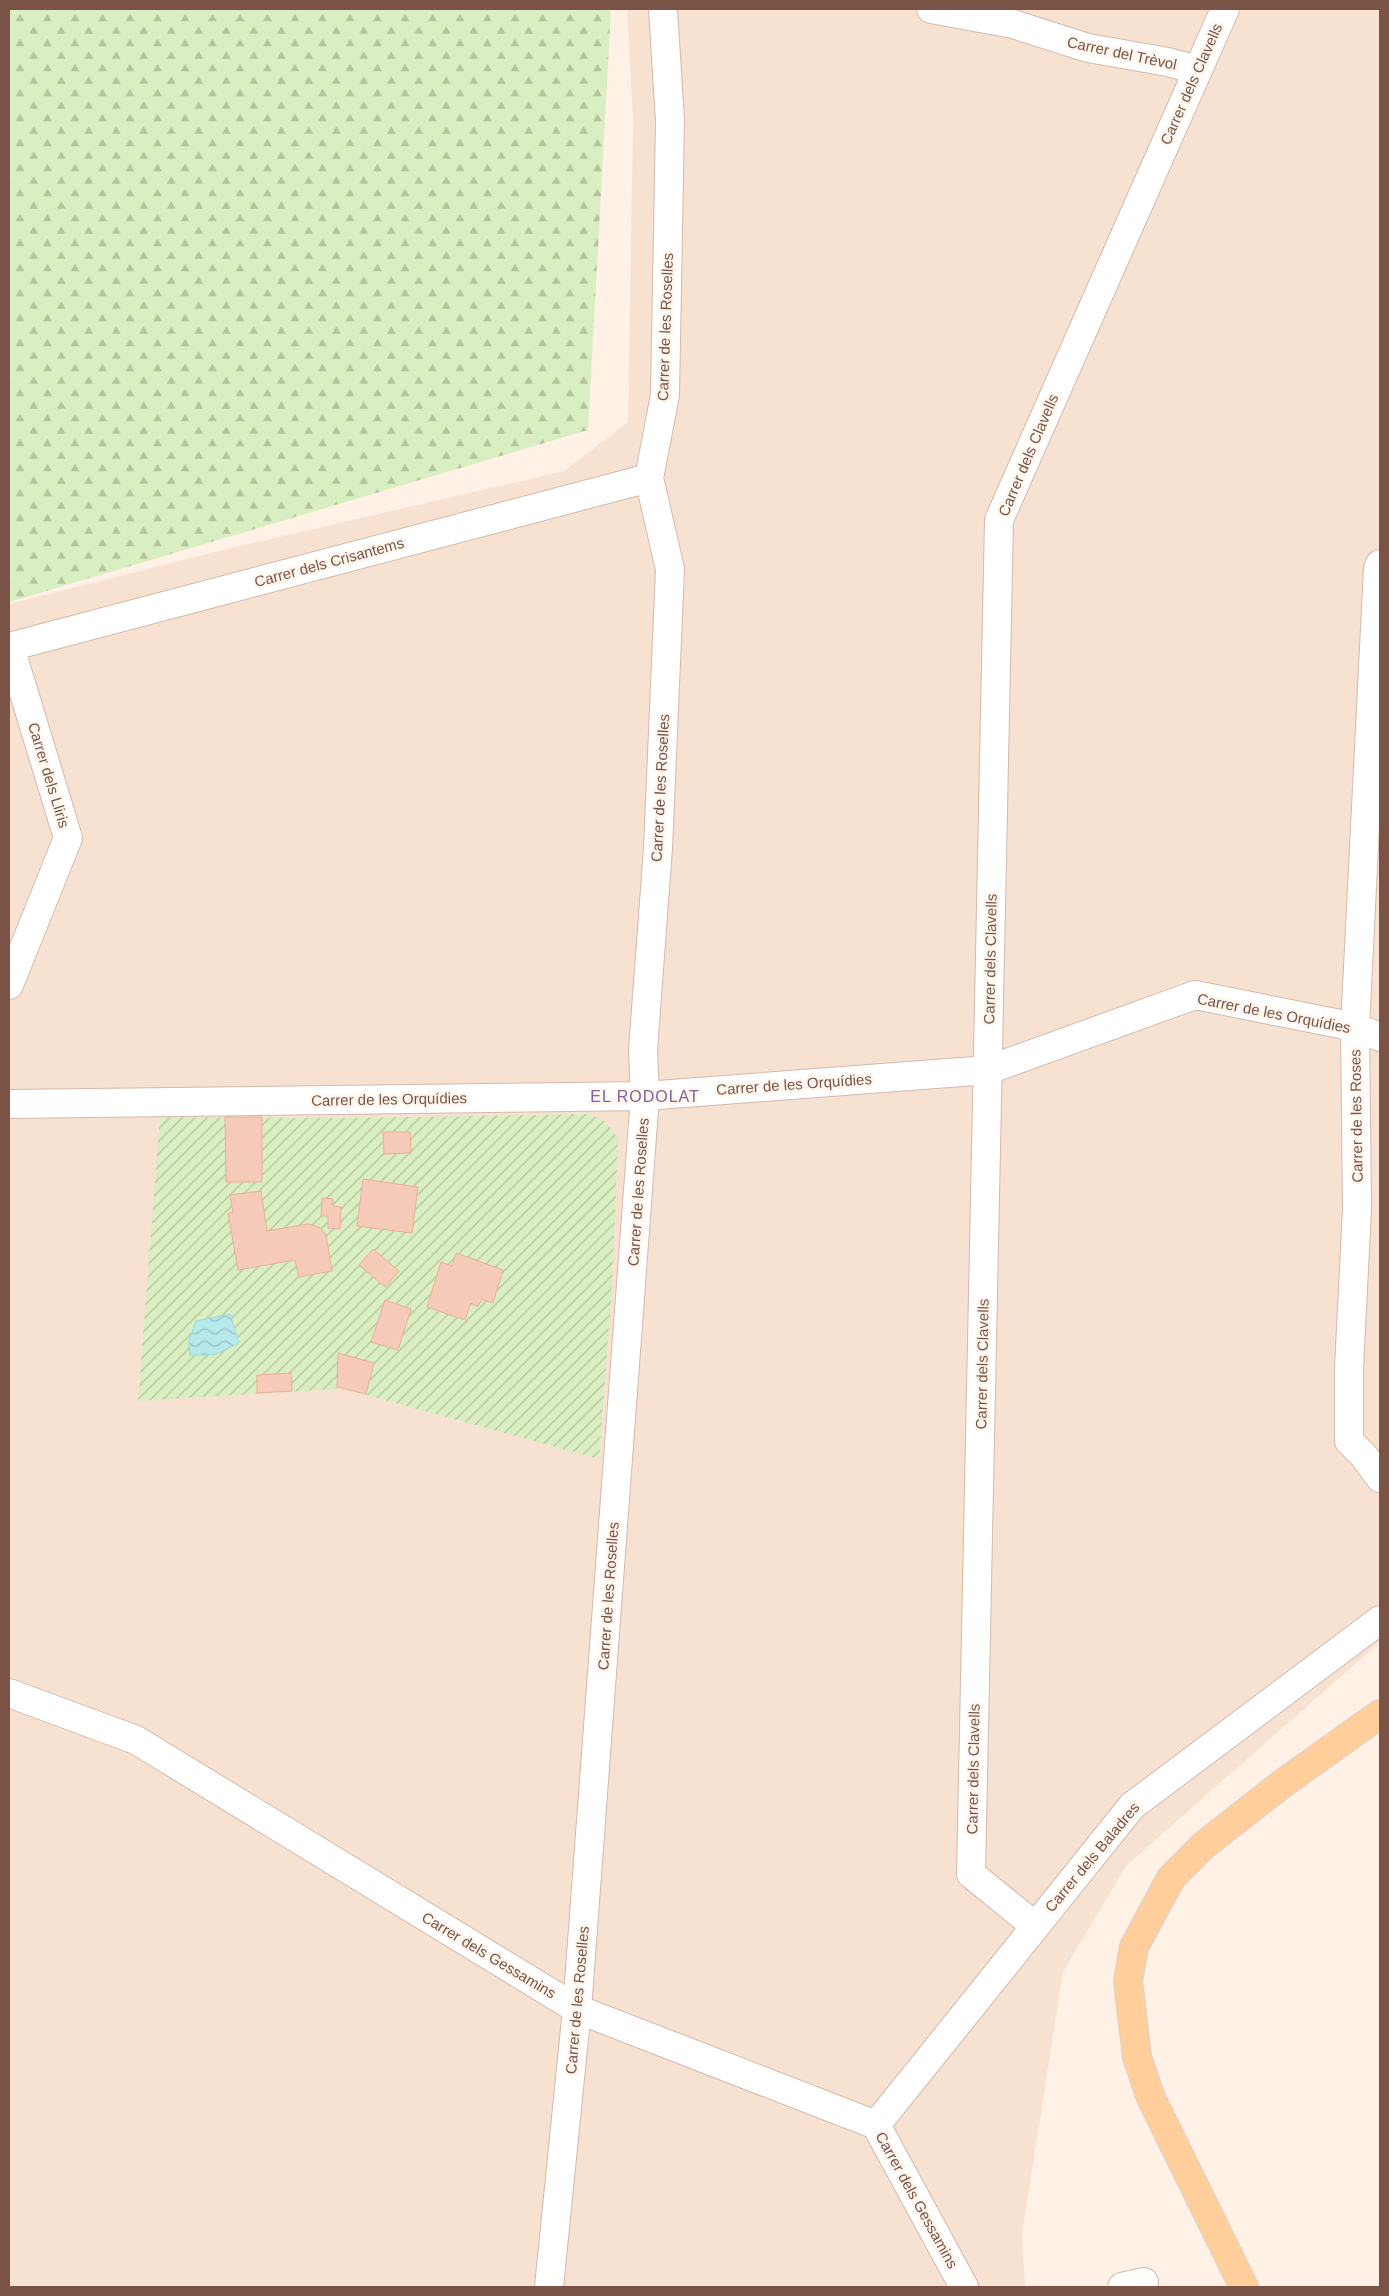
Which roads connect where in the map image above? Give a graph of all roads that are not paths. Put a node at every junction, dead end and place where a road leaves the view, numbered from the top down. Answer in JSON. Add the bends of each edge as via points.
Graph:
{"nodes":[{"id":1,"x":663,"y":9,"type":"edge"},
{"id":2,"x":931,"y":9,"type":"edge"},
{"id":3,"x":1225,"y":9,"type":"edge"},
{"id":4,"x":1197,"y":70,"type":"junction"},
{"id":5,"x":650,"y":478,"type":"junction"},
{"id":6,"x":1380,"y":564,"type":"edge"},
{"id":7,"x":9,"y":647,"type":"edge"},
{"id":8,"x":9,"y":985,"type":"edge"},
{"id":9,"x":1355,"y":1027,"type":"junction"},
{"id":10,"x":1380,"y":1037,"type":"edge"},
{"id":11,"x":988,"y":1070,"type":"junction"},
{"id":12,"x":645,"y":1096,"type":"junction"},
{"id":13,"x":9,"y":1104,"type":"edge"},
{"id":14,"x":1380,"y":1478,"type":"edge"},
{"id":15,"x":1380,"y":1620,"type":"edge"},
{"id":16,"x":9,"y":1693,"type":"edge"},
{"id":17,"x":1380,"y":1714,"type":"edge"},
{"id":18,"x":1035,"y":1926,"type":"junction"},
{"id":19,"x":577,"y":2010,"type":"junction"},
{"id":20,"x":876,"y":2125,"type":"junction"},
{"id":21,"x":548,"y":2287,"type":"edge"},
{"id":22,"x":964,"y":2287,"type":"edge"},
{"id":23,"x":1244,"y":2287,"type":"edge"}],
"edges":[{"from":1,"to":5,"type":"street","name":"Carrer de les Roselles","via":[[670,121],[665,395]]},
{"from":2,"to":4,"type":"street","name":"Carrer del Trèvol","via":[[1013,24],[1088,48]]},
{"from":3,"to":4,"type":"street","name":"Carrer dels Clavells"},
{"from":4,"to":11,"type":"street","name":"Carrer dels Clavells","via":[[999,520]]},
{"from":5,"to":7,"type":"street","name":"Carrer dels Crisantems"},
{"from":5,"to":12,"type":"street","name":"Carrer de les Roselles","via":[[670,569],[658,848],[643,1050]]},
{"from":6,"to":9,"type":"street","name":"Carrer de les Roses"},
{"from":7,"to":8,"type":"street","name":"Carrer dels Lliris","via":[[68,838]]},
{"from":9,"to":10,"type":"street","name":"Carrer de les Orquídies"},
{"from":9,"to":11,"type":"street","name":"Carrer de les Orquídies","via":[[1195,995]]},
{"from":9,"to":14,"type":"street","name":"Carrer de les Roses","via":[[1357,1209],[1349,1368],[1349,1441]]},
{"from":11,"to":12,"type":"street","name":"Carrer de les Orquídies"},
{"from":11,"to":18,"type":"street","name":"Carrer dels Clavells","via":[[971,1874]]},
{"from":12,"to":13,"type":"street","name":"Carrer de les Orquídies"},
{"from":12,"to":19,"type":"street","name":"Carrer de les Roselles"},
{"from":15,"to":18,"type":"street","name":"Carrer dels Baladres","via":[[1132,1806]]},
{"from":16,"to":19,"type":"street","name":"Carrer dels Gessamins","via":[[136,1740]]},
{"from":17,"to":23,"type":"main road","via":[[1204,1845],[1171,1878],[1134,1947],[1128,1981],[1136,2057],[1151,2098]]},
{"from":18,"to":20,"type":"street","name":"Carrer dels Baladres"},
{"from":19,"to":20,"type":"street","name":"Carrer dels Gessamins"},
{"from":19,"to":21,"type":"street","name":"Carrer de les Roselles"},
{"from":20,"to":22,"type":"street","name":"Carrer dels Gessamins"}]}
